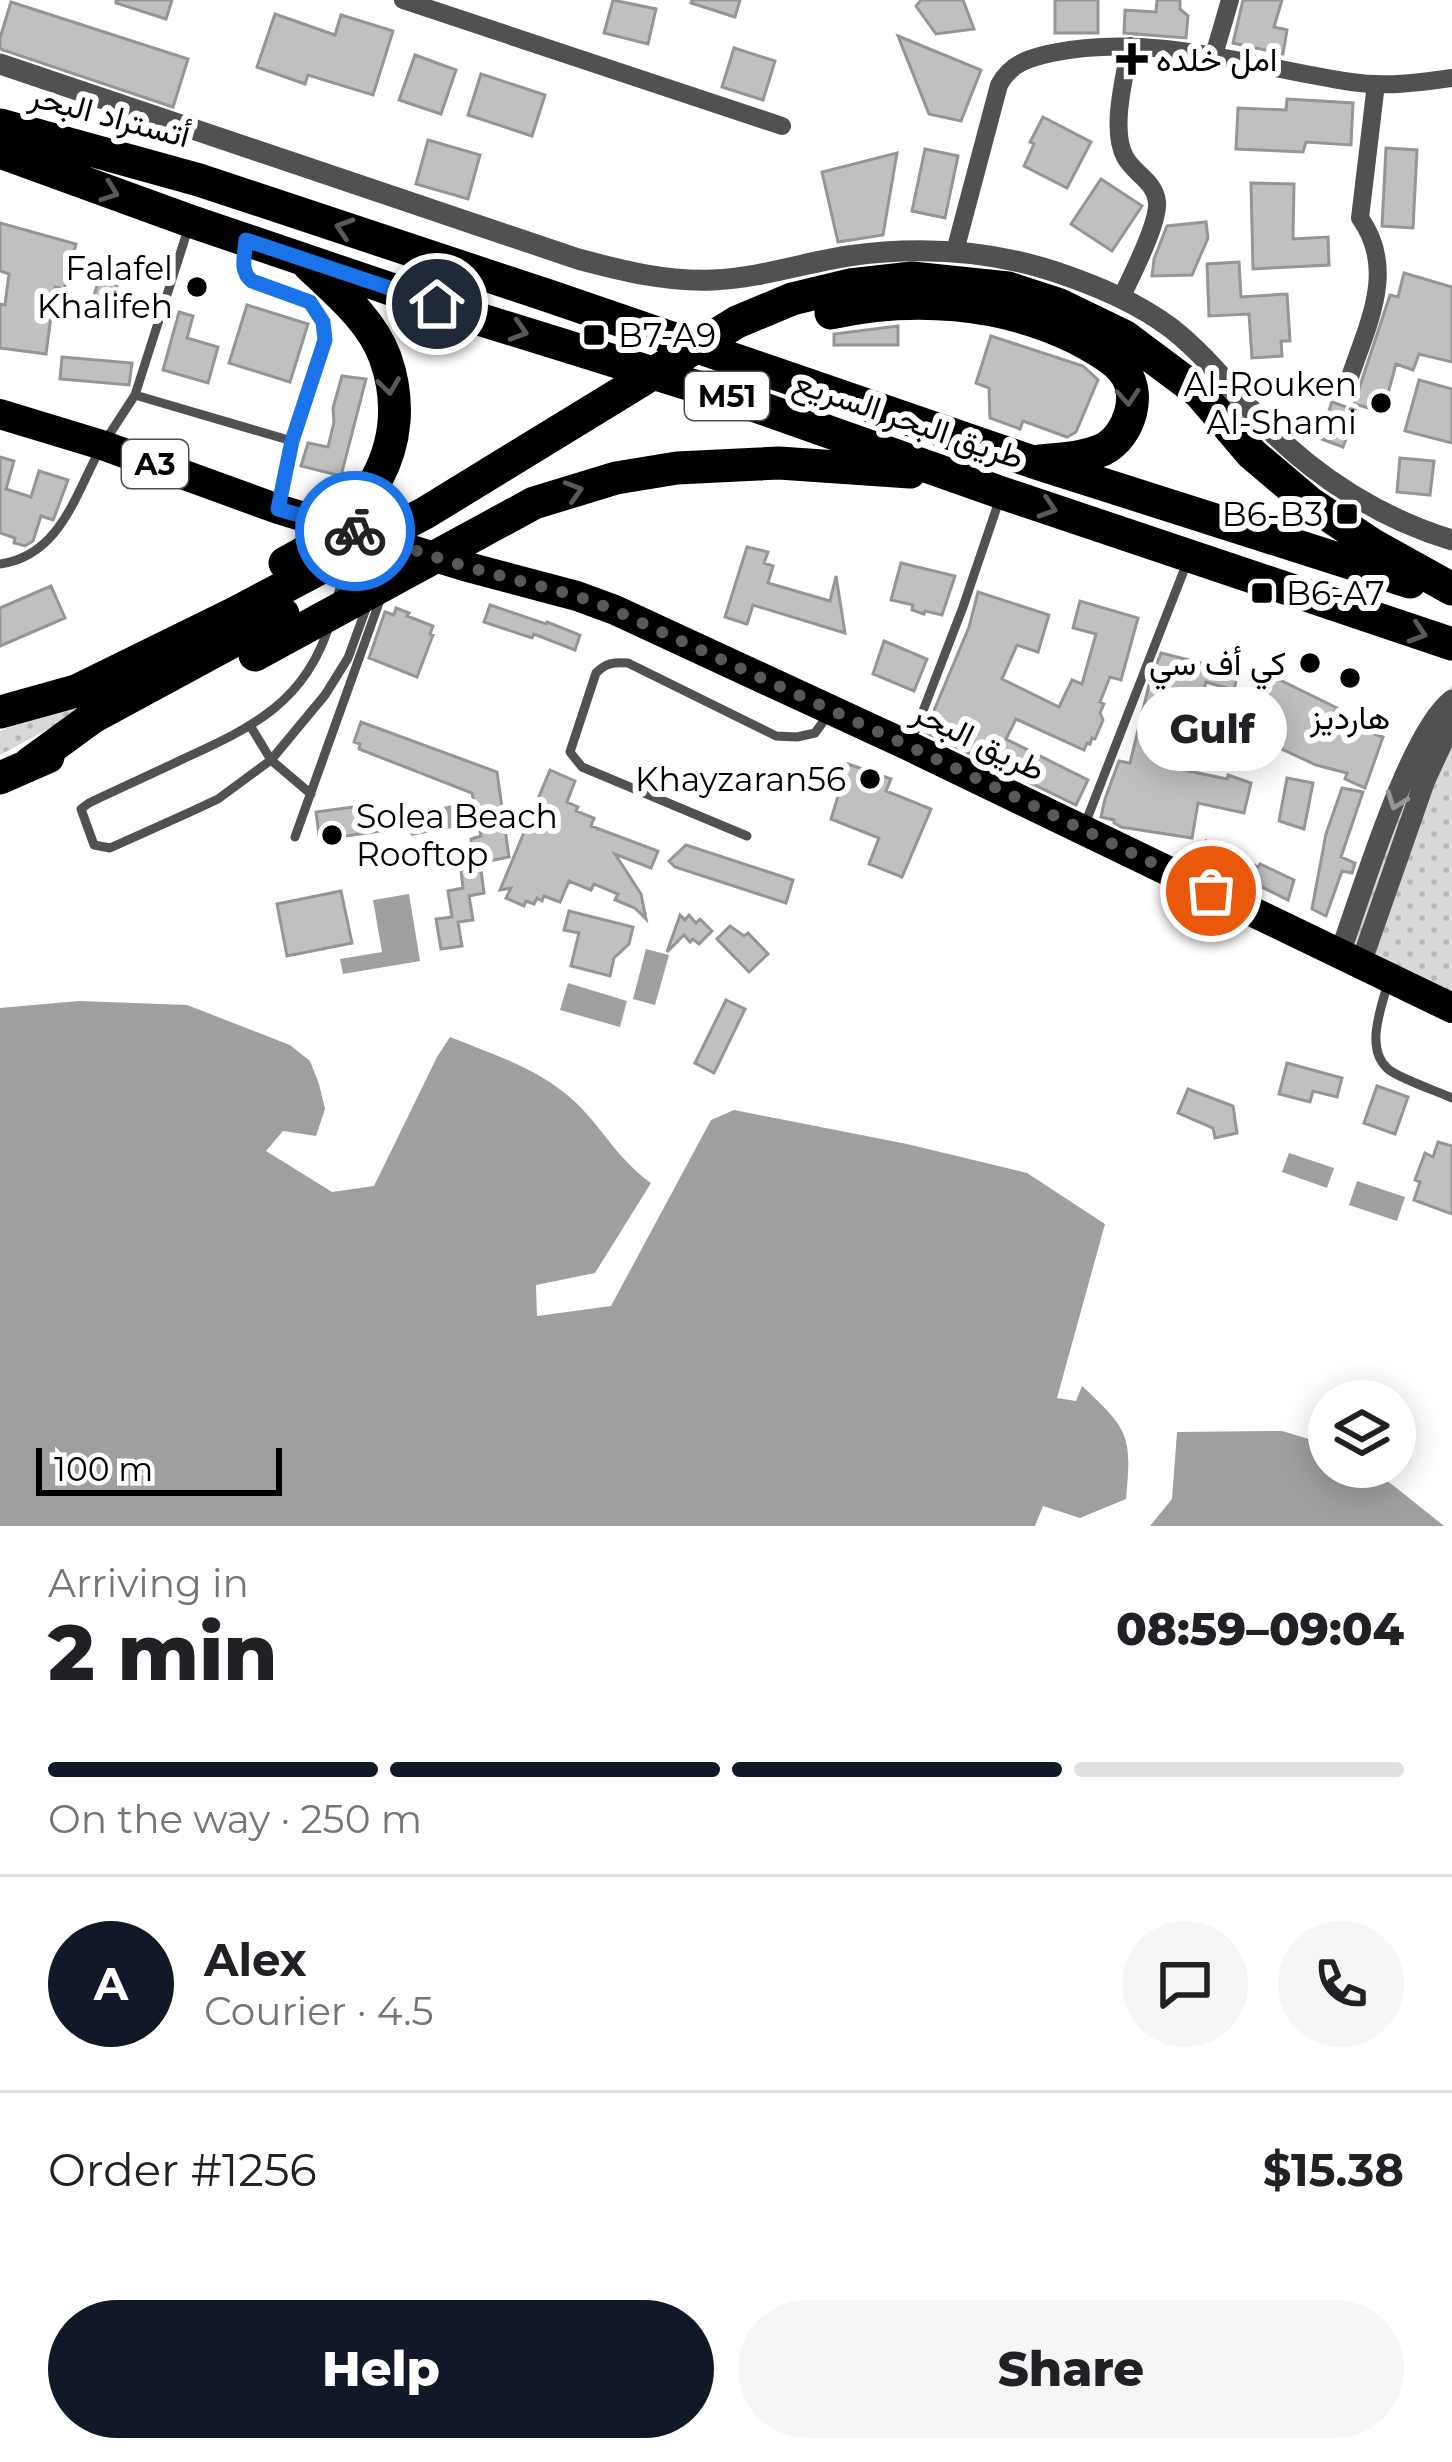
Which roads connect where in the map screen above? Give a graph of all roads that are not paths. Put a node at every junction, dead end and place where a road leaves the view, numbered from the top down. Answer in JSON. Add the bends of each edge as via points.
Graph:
{"nodes":[{"id":1,"x":404,"y":0,"type":"edge"},
{"id":2,"x":1230,"y":0,"type":"edge"},
{"id":3,"x":1130,"y":46,"type":"junction"},
{"id":4,"x":1214,"y":55,"type":"junction"},
{"id":5,"x":0,"y":64,"type":"edge"},
{"id":6,"x":1452,"y":78,"type":"edge"},
{"id":7,"x":1376,"y":84,"type":"junction"},
{"id":8,"x":0,"y":104,"type":"edge"},
{"id":9,"x":0,"y":125,"type":"edge"},
{"id":10,"x":782,"y":126,"type":"dead end"},
{"id":11,"x":0,"y":152,"type":"edge"},
{"id":12,"x":200,"y":180,"type":"junction"},
{"id":13,"x":190,"y":220,"type":"junction"},
{"id":14,"x":246,"y":240,"type":"junction"},
{"id":15,"x":956,"y":251,"type":"junction"},
{"id":16,"x":302,"y":258,"type":"junction"},
{"id":17,"x":1121,"y":298,"type":"junction"},
{"id":18,"x":749,"y":329,"type":"junction"},
{"id":19,"x":1348,"y":383,"type":"dead end"},
{"id":20,"x":136,"y":395,"type":"junction"},
{"id":21,"x":0,"y":414,"type":"edge"},
{"id":22,"x":292,"y":441,"type":"junction"},
{"id":23,"x":102,"y":445,"type":"junction"},
{"id":24,"x":1033,"y":462,"type":"junction"},
{"id":25,"x":954,"y":476,"type":"junction"},
{"id":26,"x":1002,"y":493,"type":"junction"},
{"id":27,"x":278,"y":509,"type":"junction"},
{"id":28,"x":358,"y":532,"type":"junction"},
{"id":29,"x":452,"y":534,"type":"junction"},
{"id":30,"x":1452,"y":539,"type":"edge"},
{"id":31,"x":390,"y":550,"type":"junction"},
{"id":32,"x":1190,"y":555,"type":"junction"},
{"id":33,"x":0,"y":564,"type":"edge"},
{"id":34,"x":374,"y":583,"type":"dead end"},
{"id":35,"x":1452,"y":592,"type":"edge"},
{"id":36,"x":242,"y":623,"type":"junction"},
{"id":37,"x":1452,"y":644,"type":"edge"},
{"id":38,"x":1452,"y":700,"type":"edge"},
{"id":39,"x":832,"y":710,"type":"junction"},
{"id":40,"x":0,"y":712,"type":"edge"},
{"id":41,"x":1452,"y":722,"type":"edge"},
{"id":42,"x":251,"y":727,"type":"junction"},
{"id":43,"x":909,"y":746,"type":"junction"},
{"id":44,"x":272,"y":760,"type":"junction"},
{"id":45,"x":15,"y":771,"type":"edge"},
{"id":46,"x":311,"y":794,"type":"junction"},
{"id":47,"x":1082,"y":830,"type":"junction"},
{"id":48,"x":747,"y":836,"type":"dead end"},
{"id":49,"x":295,"y":837,"type":"dead end"},
{"id":50,"x":1350,"y":958,"type":"junction"},
{"id":51,"x":1390,"y":977,"type":"junction"},
{"id":52,"x":1452,"y":1008,"type":"edge"},
{"id":53,"x":1452,"y":1097,"type":"edge"}],
"edges":[{"from":1,"to":10,"type":"street"},
{"from":2,"to":4,"type":"street"},
{"from":3,"to":4,"type":"street"},
{"from":3,"to":15,"type":"street","via":[[1038,56],[1005,74]]},
{"from":3,"to":17,"type":"street","via":[[1121,146],[1157,201]]},
{"from":4,"to":7,"type":"street"},
{"from":5,"to":15,"type":"street","via":[[620,270],[709,280],[882,252]]},
{"from":6,"to":7,"type":"street"},
{"from":7,"to":19,"type":"street","via":[[1360,218],[1381,276]]},
{"from":8,"to":12,"type":"highway"},
{"from":9,"to":12,"type":"highway","name":"أتستراد البحر","number":"M51"},
{"from":11,"to":13,"type":"highway","name":"طريق البحر السريع","number":"M51","one_way":true},
{"from":24,"to":12,"type":"highway","name":"طريق البحر السريع","number":"M51","one_way":true},
{"from":13,"to":14,"type":"highway","name":"طريق البحر السريع","number":"M51"},
{"from":13,"to":20,"type":"lane"},
{"from":14,"to":16,"type":"highway","name":"طريق البحر السريع","number":"M51"},
{"from":14,"to":22,"type":"lane","via":[[245,276],[310,302],[323,322],[325,340]]},
{"from":15,"to":17,"type":"street","via":[[1051,270]]},
{"from":16,"to":25,"type":"highway","name":"طريق البحر السريع","number":"M51","one_way":true},
{"from":16,"to":36,"type":"highway","one_way":true,"via":[[360,315],[385,356],[393,428],[369,495],[299,556]]},
{"from":17,"to":30,"type":"street","via":[[1203,356],[1326,477],[1377,510]]},
{"from":18,"to":24,"type":"highway","one_way":true,"via":[[907,303],[999,312],[1071,336],[1124,370],[1131,413],[1126,429],[1102,449]]},
{"from":18,"to":29,"type":"highway","via":[[717,358],[612,413]]},
{"from":18,"to":35,"type":"highway","via":[[792,299],[912,278],[1008,288],[1060,305],[1124,336],[1199,392],[1252,454],[1310,503]]},
{"from":20,"to":22,"type":"lane"},
{"from":20,"to":23,"type":"lane"},
{"from":21,"to":23,"type":"highway","number":"A3"},
{"from":22,"to":27,"type":"lane"},
{"from":23,"to":27,"type":"highway","number":"A3"},
{"from":23,"to":33,"type":"lane","via":[[54,536],[33,555]]},
{"from":24,"to":35,"type":"highway","name":"طريق البحر السريع","number":"M51"},
{"from":25,"to":26,"type":"highway","name":"طريق البحر السريع","number":"M51"},
{"from":29,"to":25,"type":"highway","one_way":true,"via":[[616,478],[676,468],[779,463]]},
{"from":26,"to":32,"type":"highway","name":"طريق البحر السريع","number":"M51","one_way":true},
{"from":26,"to":43,"type":"lane"},
{"from":27,"to":28,"type":"highway","number":"A3"},
{"from":28,"to":31,"type":"highway","number":"A3"},
{"from":28,"to":42,"type":"lane","via":[[323,645],[278,707]]},
{"from":29,"to":31,"type":"highway","number":"A3"},
{"from":29,"to":36,"type":"highway"},
{"from":29,"to":36,"type":"highway"},
{"from":29,"to":39,"type":"highway","name":"طريق البحر","number":"A3"},
{"from":31,"to":46,"type":"lane"},
{"from":32,"to":37,"type":"highway","name":"طريق البحر السريع","number":"M51","one_way":true},
{"from":32,"to":47,"type":"lane"},
{"from":34,"to":44,"type":"lane","via":[[348,658]]},
{"from":36,"to":40,"type":"highway","via":[[76,691]]},
{"from":36,"to":45,"type":"highway","via":[[94,741]]},
{"from":38,"to":50,"type":"street","one_way":true,"via":[[1402,784]]},
{"from":39,"to":43,"type":"highway","name":"طريق البحر","number":"A3"},
{"from":39,"to":48,"type":"lane","via":[[815,733],[776,736],[628,663],[596,674],[574,760]]},
{"from":41,"to":50,"type":"street"},
{"from":42,"to":44,"type":"lane"},
{"from":42,"to":44,"type":"lane","via":[[88,803],[81,809],[94,845],[110,848],[188,814]]},
{"from":43,"to":47,"type":"highway","name":"طريق البحر","number":"A3"},
{"from":44,"to":46,"type":"lane"},
{"from":46,"to":49,"type":"lane"},
{"from":47,"to":50,"type":"highway","name":"طريق البحر","number":"A3"},
{"from":50,"to":51,"type":"highway","name":"طريق البحر","number":"A3"},
{"from":51,"to":52,"type":"highway","name":"طريق البحر","number":"A3"},
{"from":51,"to":53,"type":"lane","via":[[1378,1054],[1388,1069]]}]}
